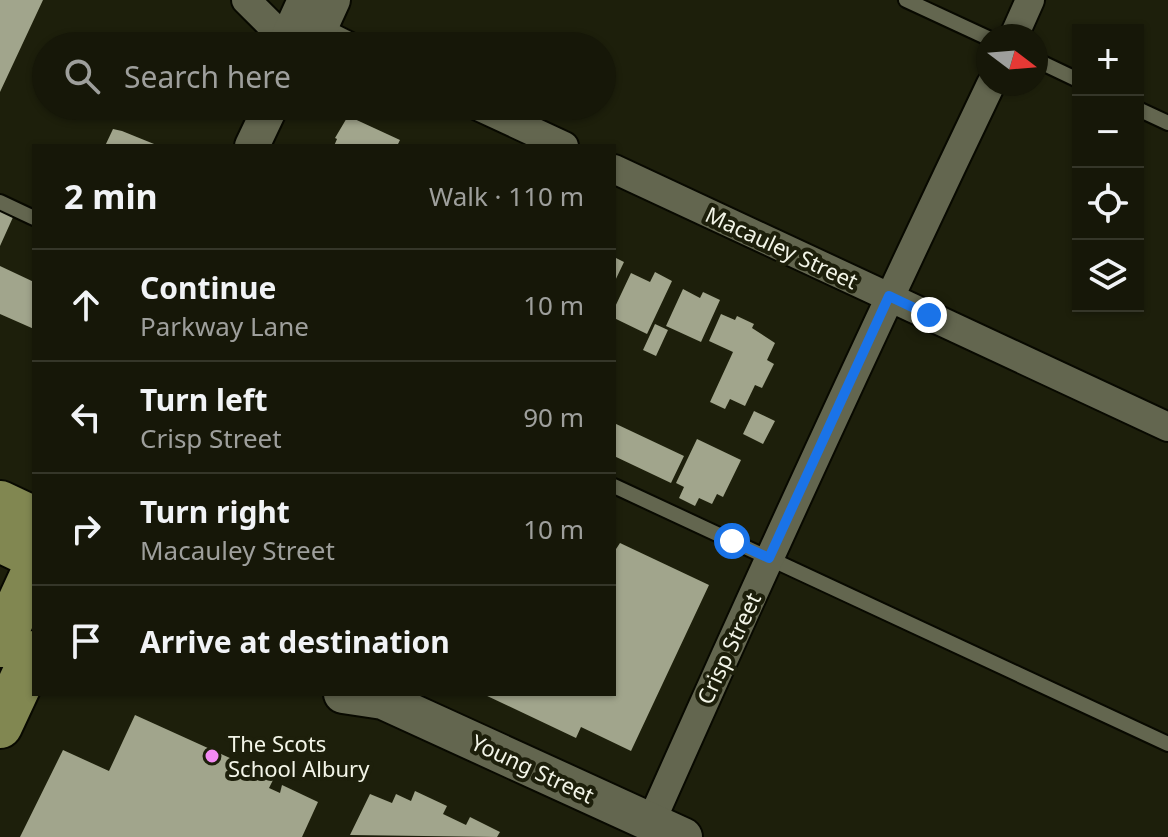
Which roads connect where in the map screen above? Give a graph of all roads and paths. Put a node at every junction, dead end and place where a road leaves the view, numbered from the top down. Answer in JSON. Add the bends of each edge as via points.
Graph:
{"nodes":[{"id":1,"x":246,"y":0,"type":"edge"},
{"id":2,"x":305,"y":0,"type":"edge"},
{"id":3,"x":333,"y":0,"type":"edge"},
{"id":4,"x":906,"y":0,"type":"edge"},
{"id":5,"x":1030,"y":0,"type":"edge"},
{"id":6,"x":1019,"y":24,"type":"edge"},
{"id":7,"x":286,"y":32,"type":"edge"},
{"id":8,"x":308,"y":32,"type":"edge"},
{"id":9,"x":315,"y":32,"type":"edge"},
{"id":10,"x":976,"y":32,"type":"edge"},
{"id":11,"x":1048,"y":66,"type":"edge"},
{"id":12,"x":1072,"y":77,"type":"edge"},
{"id":13,"x":985,"y":96,"type":"edge"},
{"id":14,"x":1144,"y":112,"type":"edge"},
{"id":15,"x":264,"y":120,"type":"edge"},
{"id":16,"x":508,"y":120,"type":"edge"},
{"id":17,"x":1168,"y":123,"type":"edge"},
{"id":18,"x":253,"y":144,"type":"edge"},
{"id":19,"x":560,"y":144,"type":"edge"},
{"id":20,"x":616,"y":170,"type":"edge"},
{"id":21,"x":0,"y":202,"type":"edge"},
{"id":22,"x":32,"y":217,"type":"edge"},
{"id":23,"x":889,"y":296,"type":"junction"},
{"id":24,"x":1168,"y":427,"type":"edge"},
{"id":25,"x":616,"y":487,"type":"edge"},
{"id":26,"x":0,"y":503,"type":"edge"},
{"id":27,"x":32,"y":518,"type":"edge"},
{"id":28,"x":0,"y":540,"type":"edge"},
{"id":29,"x":32,"y":555,"type":"edge"},
{"id":30,"x":769,"y":558,"type":"junction"},
{"id":31,"x":32,"y":575,"type":"edge"},
{"id":32,"x":0,"y":645,"type":"edge"},
{"id":33,"x":32,"y":657,"type":"edge"},
{"id":34,"x":380,"y":697,"type":"edge"},
{"id":35,"x":0,"y":726,"type":"edge"},
{"id":36,"x":1168,"y":744,"type":"edge"},
{"id":37,"x":667,"y":829,"type":"edge"}],
"edges":[{"from":1,"to":7,"type":"street"},
{"from":2,"to":8,"type":"street"},
{"from":3,"to":9,"type":"street"},
{"from":4,"to":10,"type":"lane"},
{"from":5,"to":6,"type":"street"},
{"from":11,"to":12,"type":"lane"},
{"from":13,"to":23,"type":"street","name":"Crisp Street"},
{"from":14,"to":17,"type":"lane"},
{"from":15,"to":18,"type":"street"},
{"from":16,"to":19,"type":"street"},
{"from":20,"to":23,"type":"street","name":"Macauley Street"},
{"from":21,"to":22,"type":"lane"},
{"from":23,"to":24,"type":"street","name":"Macauley Street"},
{"from":23,"to":30,"type":"street","name":"Crisp Street"},
{"from":25,"to":30,"type":"lane"},
{"from":26,"to":27,"type":"main road"},
{"from":28,"to":29,"type":"main road"},
{"from":30,"to":36,"type":"lane"},
{"from":30,"to":37,"type":"street","name":"Crisp Street"},
{"from":31,"to":32,"type":"main road"},
{"from":33,"to":35,"type":"main road"},
{"from":34,"to":37,"type":"main road","name":"Young Street"}]}
